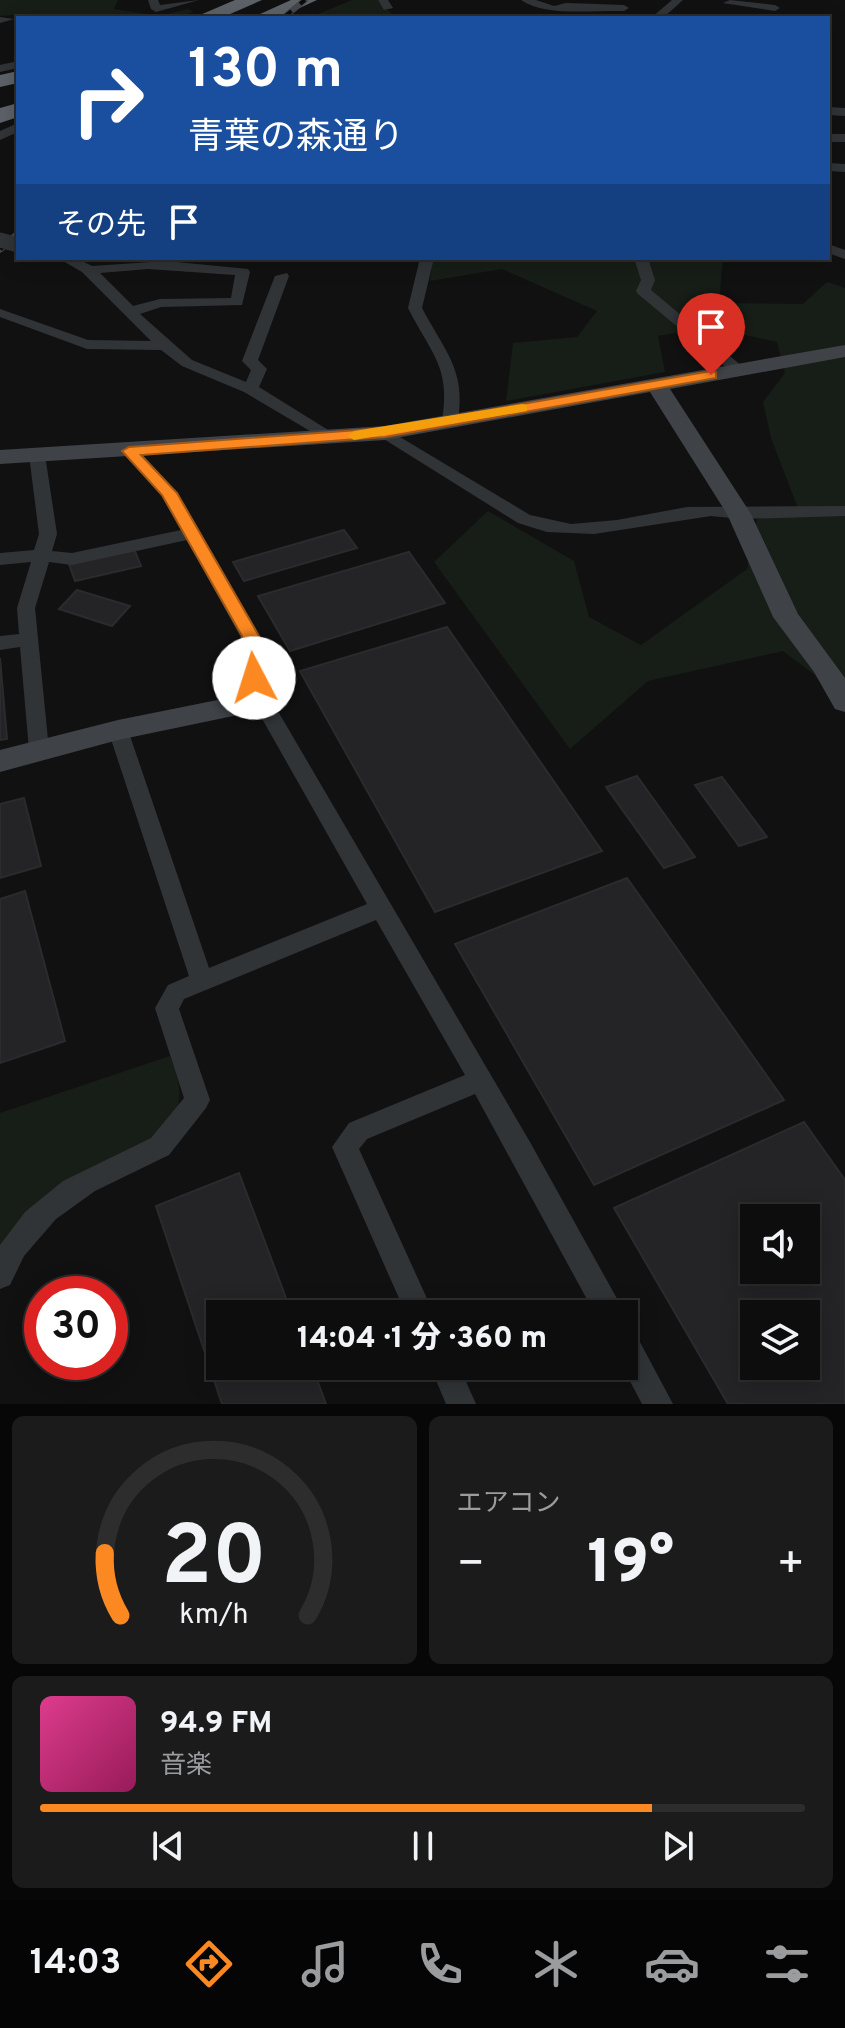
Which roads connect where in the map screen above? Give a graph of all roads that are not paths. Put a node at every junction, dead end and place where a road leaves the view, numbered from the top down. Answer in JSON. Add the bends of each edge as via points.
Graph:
{"nodes":[{"id":1,"x":153,"y":0,"type":"edge"},
{"id":2,"x":194,"y":0,"type":"edge"},
{"id":3,"x":253,"y":0,"type":"edge"},
{"id":4,"x":283,"y":0,"type":"edge"},
{"id":5,"x":526,"y":0,"type":"edge"},
{"id":6,"x":634,"y":0,"type":"edge"},
{"id":7,"x":678,"y":0,"type":"edge"},
{"id":8,"x":317,"y":2,"type":"edge"},
{"id":9,"x":728,"y":3,"type":"dead end"},
{"id":10,"x":624,"y":8,"type":"junction"},
{"id":11,"x":773,"y":9,"type":"edge"},
{"id":12,"x":552,"y":14,"type":"edge"},
{"id":13,"x":209,"y":16,"type":"edge"},
{"id":14,"x":241,"y":16,"type":"edge"},
{"id":15,"x":268,"y":16,"type":"edge"},
{"id":16,"x":296,"y":16,"type":"edge"},
{"id":17,"x":613,"y":16,"type":"edge"},
{"id":18,"x":658,"y":16,"type":"edge"},
{"id":19,"x":69,"y":260,"type":"edge"},
{"id":20,"x":427,"y":260,"type":"edge"},
{"id":21,"x":642,"y":260,"type":"edge"},
{"id":22,"x":90,"y":271,"type":"junction"},
{"id":23,"x":282,"y":276,"type":"dead end"},
{"id":24,"x":130,"y":312,"type":"junction"},
{"id":25,"x":0,"y":313,"type":"edge"},
{"id":26,"x":165,"y":345,"type":"junction"},
{"id":27,"x":845,"y":351,"type":"edge"},
{"id":28,"x":738,"y":370,"type":"junction"},
{"id":29,"x":656,"y":385,"type":"junction"},
{"id":30,"x":250,"y":389,"type":"junction"},
{"id":31,"x":450,"y":421,"type":"junction"},
{"id":32,"x":385,"y":433,"type":"junction"},
{"id":33,"x":333,"y":438,"type":"junction"},
{"id":34,"x":129,"y":451,"type":"junction"},
{"id":35,"x":37,"y":455,"type":"junction"},
{"id":36,"x":0,"y":457,"type":"edge"},
{"id":37,"x":845,"y":511,"type":"edge"},
{"id":38,"x":739,"y":514,"type":"junction"},
{"id":39,"x":191,"y":534,"type":"junction"},
{"id":40,"x":40,"y":555,"type":"junction"},
{"id":41,"x":0,"y":559,"type":"edge"},
{"id":42,"x":27,"y":639,"type":"junction"},
{"id":43,"x":0,"y":643,"type":"edge"},
{"id":44,"x":262,"y":701,"type":"junction"},
{"id":45,"x":845,"y":702,"type":"edge"},
{"id":46,"x":118,"y":730,"type":"junction"},
{"id":47,"x":39,"y":750,"type":"junction"},
{"id":48,"x":0,"y":761,"type":"edge"},
{"id":49,"x":382,"y":908,"type":"junction"},
{"id":50,"x":202,"y":981,"type":"junction"},
{"id":51,"x":481,"y":1080,"type":"junction"},
{"id":52,"x":0,"y":1275,"type":"edge"},
{"id":53,"x":414,"y":1300,"type":"edge"},
{"id":54,"x":602,"y":1300,"type":"edge"},
{"id":55,"x":638,"y":1367,"type":"edge"},
{"id":56,"x":450,"y":1380,"type":"edge"},
{"id":57,"x":461,"y":1404,"type":"edge"},
{"id":58,"x":658,"y":1404,"type":"edge"}],
"edges":[{"from":1,"to":2,"type":"street","via":[[162,10]]},
{"from":3,"to":13,"type":"highway"},
{"from":4,"to":14,"type":"highway"},
{"from":5,"to":12,"type":"street"},
{"from":6,"to":10,"type":"street"},
{"from":7,"to":18,"type":"street"},
{"from":8,"to":15,"type":"highway"},
{"from":8,"to":16,"type":"highway"},
{"from":9,"to":11,"type":"street"},
{"from":10,"to":12,"type":"street","via":[[566,6]]},
{"from":10,"to":17,"type":"street"},
{"from":19,"to":22,"type":"street"},
{"from":20,"to":31,"type":"street","via":[[415,308],[453,370],[456,392]]},
{"from":21,"to":28,"type":"street","via":[[648,280],[643,291]]},
{"from":22,"to":24,"type":"street"},
{"from":22,"to":24,"type":"street","via":[[159,263],[243,272],[237,302],[160,303]]},
{"from":23,"to":30,"type":"street","via":[[250,361],[259,369]]},
{"from":24,"to":26,"type":"street"},
{"from":25,"to":26,"type":"street","via":[[30,319],[94,347]]},
{"from":26,"to":30,"type":"street","via":[[187,363]]},
{"from":27,"to":28,"type":"street"},
{"from":28,"to":29,"type":"street"},
{"from":29,"to":31,"type":"street"},
{"from":29,"to":38,"type":"street"},
{"from":30,"to":33,"type":"street"},
{"from":31,"to":32,"type":"street"},
{"from":32,"to":33,"type":"street"},
{"from":32,"to":38,"type":"street","via":[[547,529],[608,529],[711,510]]},
{"from":33,"to":34,"type":"street"},
{"from":34,"to":35,"type":"street"},
{"from":34,"to":39,"type":"street","via":[[160,480]]},
{"from":35,"to":36,"type":"street"},
{"from":35,"to":40,"type":"street","via":[[48,534]]},
{"from":37,"to":38,"type":"street","via":[[809,508]]},
{"from":38,"to":45,"type":"street","via":[[786,617]]},
{"from":39,"to":40,"type":"street","via":[[72,559]]},
{"from":39,"to":44,"type":"street","via":[[250,636]]},
{"from":40,"to":41,"type":"street"},
{"from":40,"to":42,"type":"street","via":[[26,608]]},
{"from":42,"to":43,"type":"street"},
{"from":42,"to":47,"type":"street"},
{"from":44,"to":46,"type":"street"},
{"from":44,"to":49,"type":"street"},
{"from":46,"to":47,"type":"street"},
{"from":46,"to":50,"type":"street"},
{"from":47,"to":48,"type":"street"},
{"from":49,"to":50,"type":"street"},
{"from":49,"to":51,"type":"street"},
{"from":50,"to":52,"type":"street","via":[[176,992],[167,1008],[197,1100],[178,1128],[156,1150],[83,1183],[40,1215],[5,1260]]},
{"from":51,"to":53,"type":"street","via":[[358,1131],[345,1147]]},
{"from":51,"to":54,"type":"street"},
{"from":55,"to":58,"type":"street"},
{"from":56,"to":57,"type":"street"}]}
